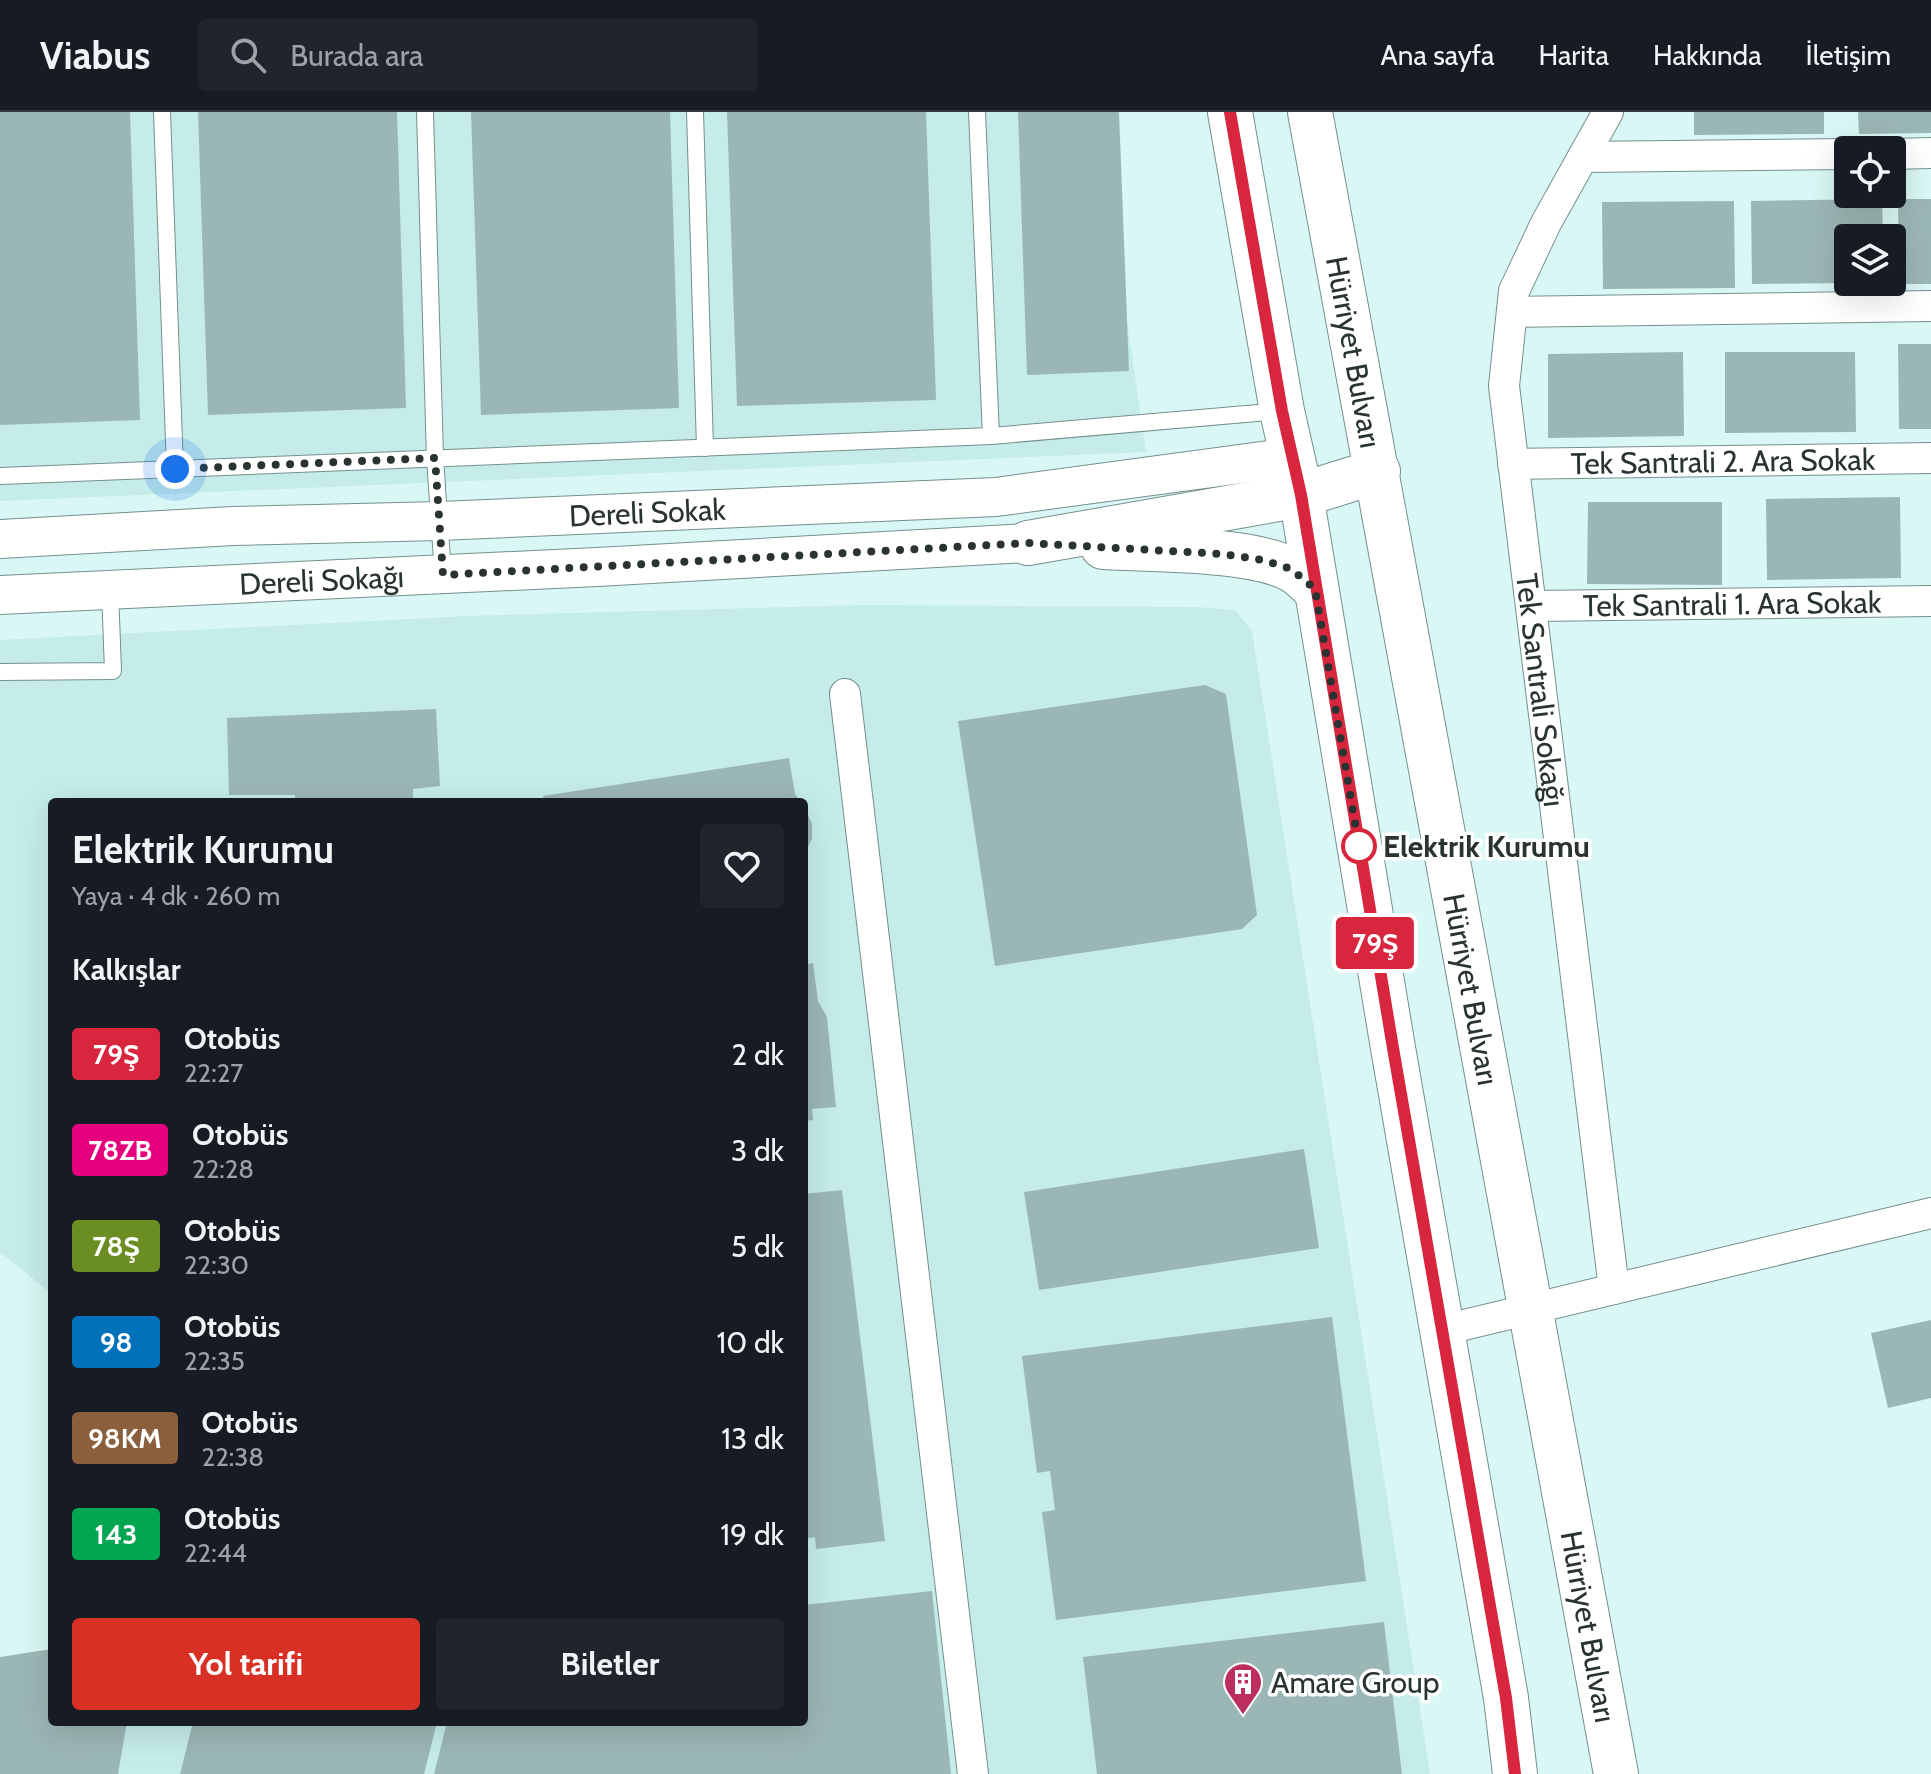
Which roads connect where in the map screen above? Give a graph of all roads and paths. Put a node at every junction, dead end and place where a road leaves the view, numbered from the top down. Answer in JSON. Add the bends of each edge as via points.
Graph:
{"nodes":[{"id":1,"x":162,"y":112,"type":"edge"},
{"id":2,"x":425,"y":112,"type":"edge"},
{"id":3,"x":695,"y":112,"type":"edge"},
{"id":4,"x":977,"y":112,"type":"edge"},
{"id":5,"x":1230,"y":112,"type":"edge"},
{"id":6,"x":1310,"y":112,"type":"edge"},
{"id":7,"x":1608,"y":112,"type":"edge"},
{"id":8,"x":1931,"y":153,"type":"edge"},
{"id":9,"x":1834,"y":154,"type":"edge"},
{"id":10,"x":1906,"y":154,"type":"edge"},
{"id":11,"x":1583,"y":157,"type":"junction"},
{"id":12,"x":1931,"y":306,"type":"edge"},
{"id":13,"x":1512,"y":312,"type":"junction"},
{"id":14,"x":1282,"y":411,"type":"junction"},
{"id":15,"x":991,"y":436,"type":"junction"},
{"id":16,"x":705,"y":448,"type":"junction"},
{"id":17,"x":435,"y":458,"type":"junction"},
{"id":18,"x":1931,"y":458,"type":"edge"},
{"id":19,"x":1513,"y":464,"type":"junction"},
{"id":20,"x":175,"y":469,"type":"junction"},
{"id":21,"x":1378,"y":471,"type":"junction"},
{"id":22,"x":0,"y":476,"type":"edge"},
{"id":23,"x":1296,"y":476,"type":"junction"},
{"id":24,"x":440,"y":521,"type":"junction"},
{"id":25,"x":0,"y":539,"type":"edge"},
{"id":26,"x":1028,"y":543,"type":"junction"},
{"id":27,"x":443,"y":575,"type":"junction"},
{"id":28,"x":1315,"y":589,"type":"junction"},
{"id":29,"x":110,"y":590,"type":"junction"},
{"id":30,"x":0,"y":595,"type":"edge"},
{"id":31,"x":1931,"y":601,"type":"edge"},
{"id":32,"x":1532,"y":606,"type":"junction"},
{"id":33,"x":0,"y":672,"type":"edge"},
{"id":34,"x":845,"y":694,"type":"dead end"},
{"id":35,"x":1931,"y":1213,"type":"edge"},
{"id":36,"x":1614,"y":1289,"type":"junction"},
{"id":37,"x":1531,"y":1309,"type":"junction"},
{"id":38,"x":1443,"y":1330,"type":"junction"},
{"id":39,"x":973,"y":1774,"type":"edge"},
{"id":40,"x":1515,"y":1774,"type":"edge"},
{"id":41,"x":1616,"y":1774,"type":"edge"}],
"edges":[{"from":1,"to":20,"type":"lane"},
{"from":2,"to":17,"type":"lane"},
{"from":3,"to":16,"type":"lane"},
{"from":4,"to":15,"type":"lane"},
{"from":5,"to":14,"type":"main road"},
{"from":6,"to":21,"type":"main road","name":"Hürriyet Bulvarı"},
{"from":7,"to":11,"type":"street","name":"Tek Santrali Sokağı"},
{"from":8,"to":10,"type":"street"},
{"from":9,"to":11,"type":"street"},
{"from":11,"to":13,"type":"street","name":"Tek Santrali Sokağı","via":[[1514,291]]},
{"from":12,"to":13,"type":"street"},
{"from":13,"to":19,"type":"street","name":"Tek Santrali Sokağı","via":[[1504,386]]},
{"from":14,"to":15,"type":"lane"},
{"from":14,"to":23,"type":"main road"},
{"from":15,"to":16,"type":"lane"},
{"from":16,"to":17,"type":"lane"},
{"from":17,"to":20,"type":"lane"},
{"from":17,"to":24,"type":"lane"},
{"from":18,"to":19,"type":"street","name":"Tek Santrali 2. Ara Sokak"},
{"from":19,"to":32,"type":"street","name":"Tek Santrali Sokağı"},
{"from":20,"to":22,"type":"lane"},
{"from":21,"to":23,"type":"main road"},
{"from":21,"to":37,"type":"main road","name":"Hürriyet Bulvarı"},
{"from":23,"to":24,"type":"street","name":"Dereli Sokak","via":[[996,497]]},
{"from":23,"to":26,"type":"main road"},
{"from":23,"to":28,"type":"main road"},
{"from":24,"to":25,"type":"street","name":"Dereli Sokak"},
{"from":24,"to":27,"type":"lane"},
{"from":26,"to":27,"type":"street","name":"Dereli Sokağı"},
{"from":26,"to":28,"type":"main road","via":[[1249,558],[1291,569]]},
{"from":27,"to":29,"type":"street","name":"Dereli Sokağı"},
{"from":28,"to":38,"type":"main road"},
{"from":29,"to":30,"type":"street","name":"Dereli Sokağı"},
{"from":29,"to":33,"type":"lane","via":[[113,671]]},
{"from":31,"to":32,"type":"street","name":"Tek Santrali 1. Ara Sokak"},
{"from":32,"to":36,"type":"street","name":"Tek Santrali Sokağı"},
{"from":34,"to":39,"type":"street"},
{"from":35,"to":36,"type":"street"},
{"from":36,"to":37,"type":"street"},
{"from":37,"to":38,"type":"street"},
{"from":37,"to":41,"type":"main road","name":"Hürriyet Bulvarı"},
{"from":38,"to":40,"type":"main road"}]}
